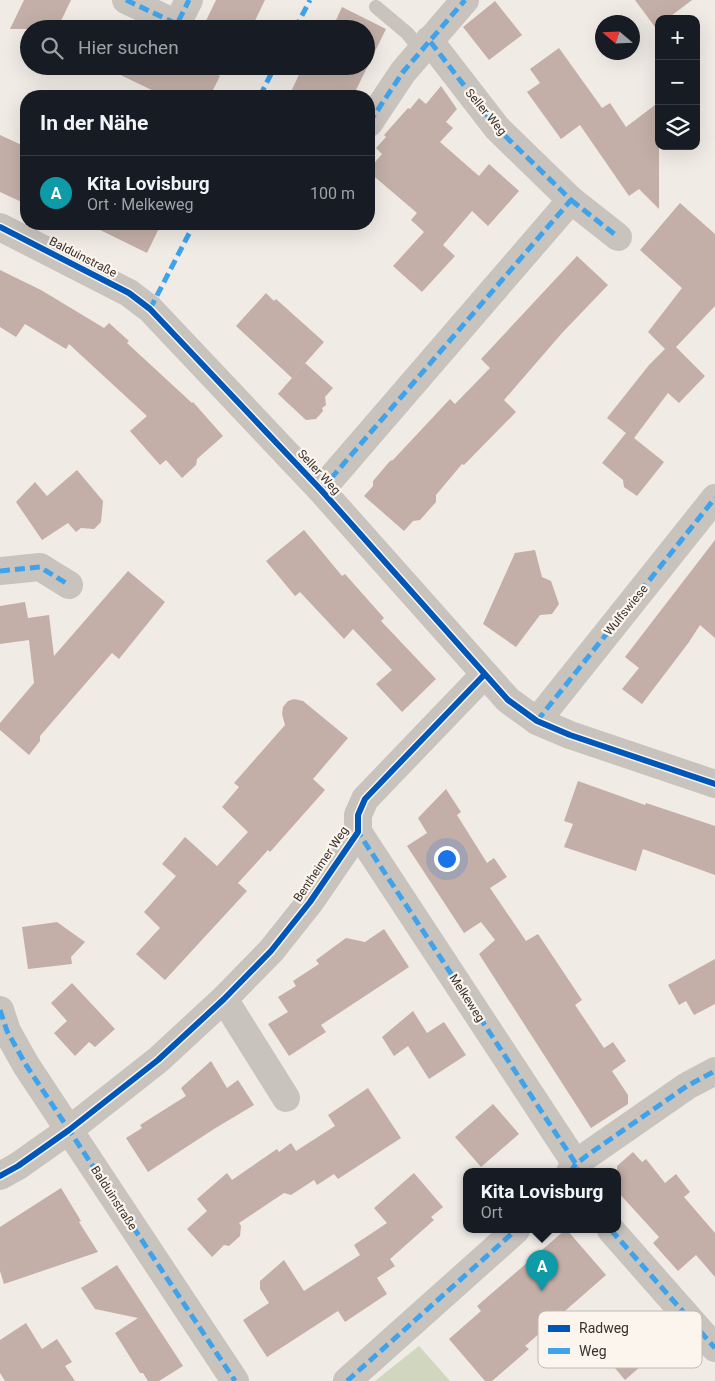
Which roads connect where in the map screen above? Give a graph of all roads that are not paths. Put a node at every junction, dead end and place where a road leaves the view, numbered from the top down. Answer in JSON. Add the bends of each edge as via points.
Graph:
{"nodes":[{"id":1,"x":126,"y":0,"type":"edge"},
{"id":2,"x":189,"y":0,"type":"edge"},
{"id":3,"x":466,"y":0,"type":"edge"},
{"id":4,"x":376,"y":7,"type":"dead end"},
{"id":5,"x":168,"y":20,"type":"edge"},
{"id":6,"x":179,"y":20,"type":"edge"},
{"id":7,"x":425,"y":45,"type":"junction"},
{"id":8,"x":375,"y":114,"type":"edge"},
{"id":9,"x":571,"y":200,"type":"junction"},
{"id":10,"x":0,"y":227,"type":"edge"},
{"id":11,"x":618,"y":238,"type":"dead end"},
{"id":12,"x":128,"y":293,"type":"joint"},
{"id":13,"x":321,"y":490,"type":"junction"},
{"id":14,"x":715,"y":498,"type":"edge"},
{"id":15,"x":0,"y":571,"type":"edge"},
{"id":16,"x":69,"y":585,"type":"dead end"},
{"id":17,"x":484,"y":675,"type":"junction"},
{"id":18,"x":538,"y":721,"type":"junction"},
{"id":19,"x":715,"y":784,"type":"edge"},
{"id":20,"x":358,"y":832,"type":"junction"},
{"id":21,"x":224,"y":1000,"type":"junction"},
{"id":22,"x":0,"y":1010,"type":"edge"},
{"id":23,"x":715,"y":1071,"type":"edge"},
{"id":24,"x":286,"y":1098,"type":"dead end"},
{"id":25,"x":69,"y":1130,"type":"junction"},
{"id":26,"x":574,"y":1168,"type":"edge"},
{"id":27,"x":576,"y":1168,"type":"edge"},
{"id":28,"x":0,"y":1176,"type":"edge"},
{"id":29,"x":513,"y":1233,"type":"edge"},
{"id":30,"x":614,"y":1233,"type":"edge"},
{"id":31,"x":682,"y":1311,"type":"edge"},
{"id":32,"x":702,"y":1333,"type":"edge"},
{"id":33,"x":715,"y":1348,"type":"edge"},
{"id":34,"x":235,"y":1381,"type":"edge"},
{"id":35,"x":346,"y":1381,"type":"edge"}],
"edges":[{"from":1,"to":5,"type":"street"},
{"from":2,"to":6,"type":"street"},
{"from":3,"to":7,"type":"street"},
{"from":4,"to":7,"type":"lane"},
{"from":7,"to":8,"type":"street"},
{"from":7,"to":9,"type":"street","name":"Seller Weg","via":[[497,128]]},
{"from":9,"to":11,"type":"street","name":"Seller Weg"},
{"from":9,"to":13,"type":"street","name":"Seller Weg"},
{"from":10,"to":12,"type":"street","name":"Balduinstraße"},
{"from":12,"to":13,"type":"street","name":"Seller Weg","via":[[150,309]]},
{"from":13,"to":17,"type":"street","name":"Seller Weg"},
{"from":14,"to":18,"type":"street","name":"Wulfswiese"},
{"from":15,"to":16,"type":"street","via":[[40,567]]},
{"from":17,"to":18,"type":"street","via":[[508,700]]},
{"from":17,"to":20,"type":"street","name":"Bentheimer Weg","via":[[365,799],[358,816]]},
{"from":18,"to":19,"type":"street"},
{"from":20,"to":21,"type":"street","name":"Bentheimer Weg","via":[[272,952]]},
{"from":20,"to":26,"type":"street","name":"Melkeweg"},
{"from":21,"to":24,"type":"street"},
{"from":21,"to":25,"type":"street","name":"Bentheimer Weg","via":[[158,1060]]},
{"from":22,"to":25,"type":"street","name":"Balduinstraße","via":[[7,1031],[26,1065]]},
{"from":23,"to":27,"type":"street","name":"Melkeweg","via":[[687,1086]]},
{"from":25,"to":28,"type":"street","name":"Bentheimer Weg"},
{"from":25,"to":34,"type":"street","name":"Balduinstraße"},
{"from":29,"to":35,"type":"street"},
{"from":30,"to":31,"type":"street"},
{"from":32,"to":33,"type":"street"}]}
